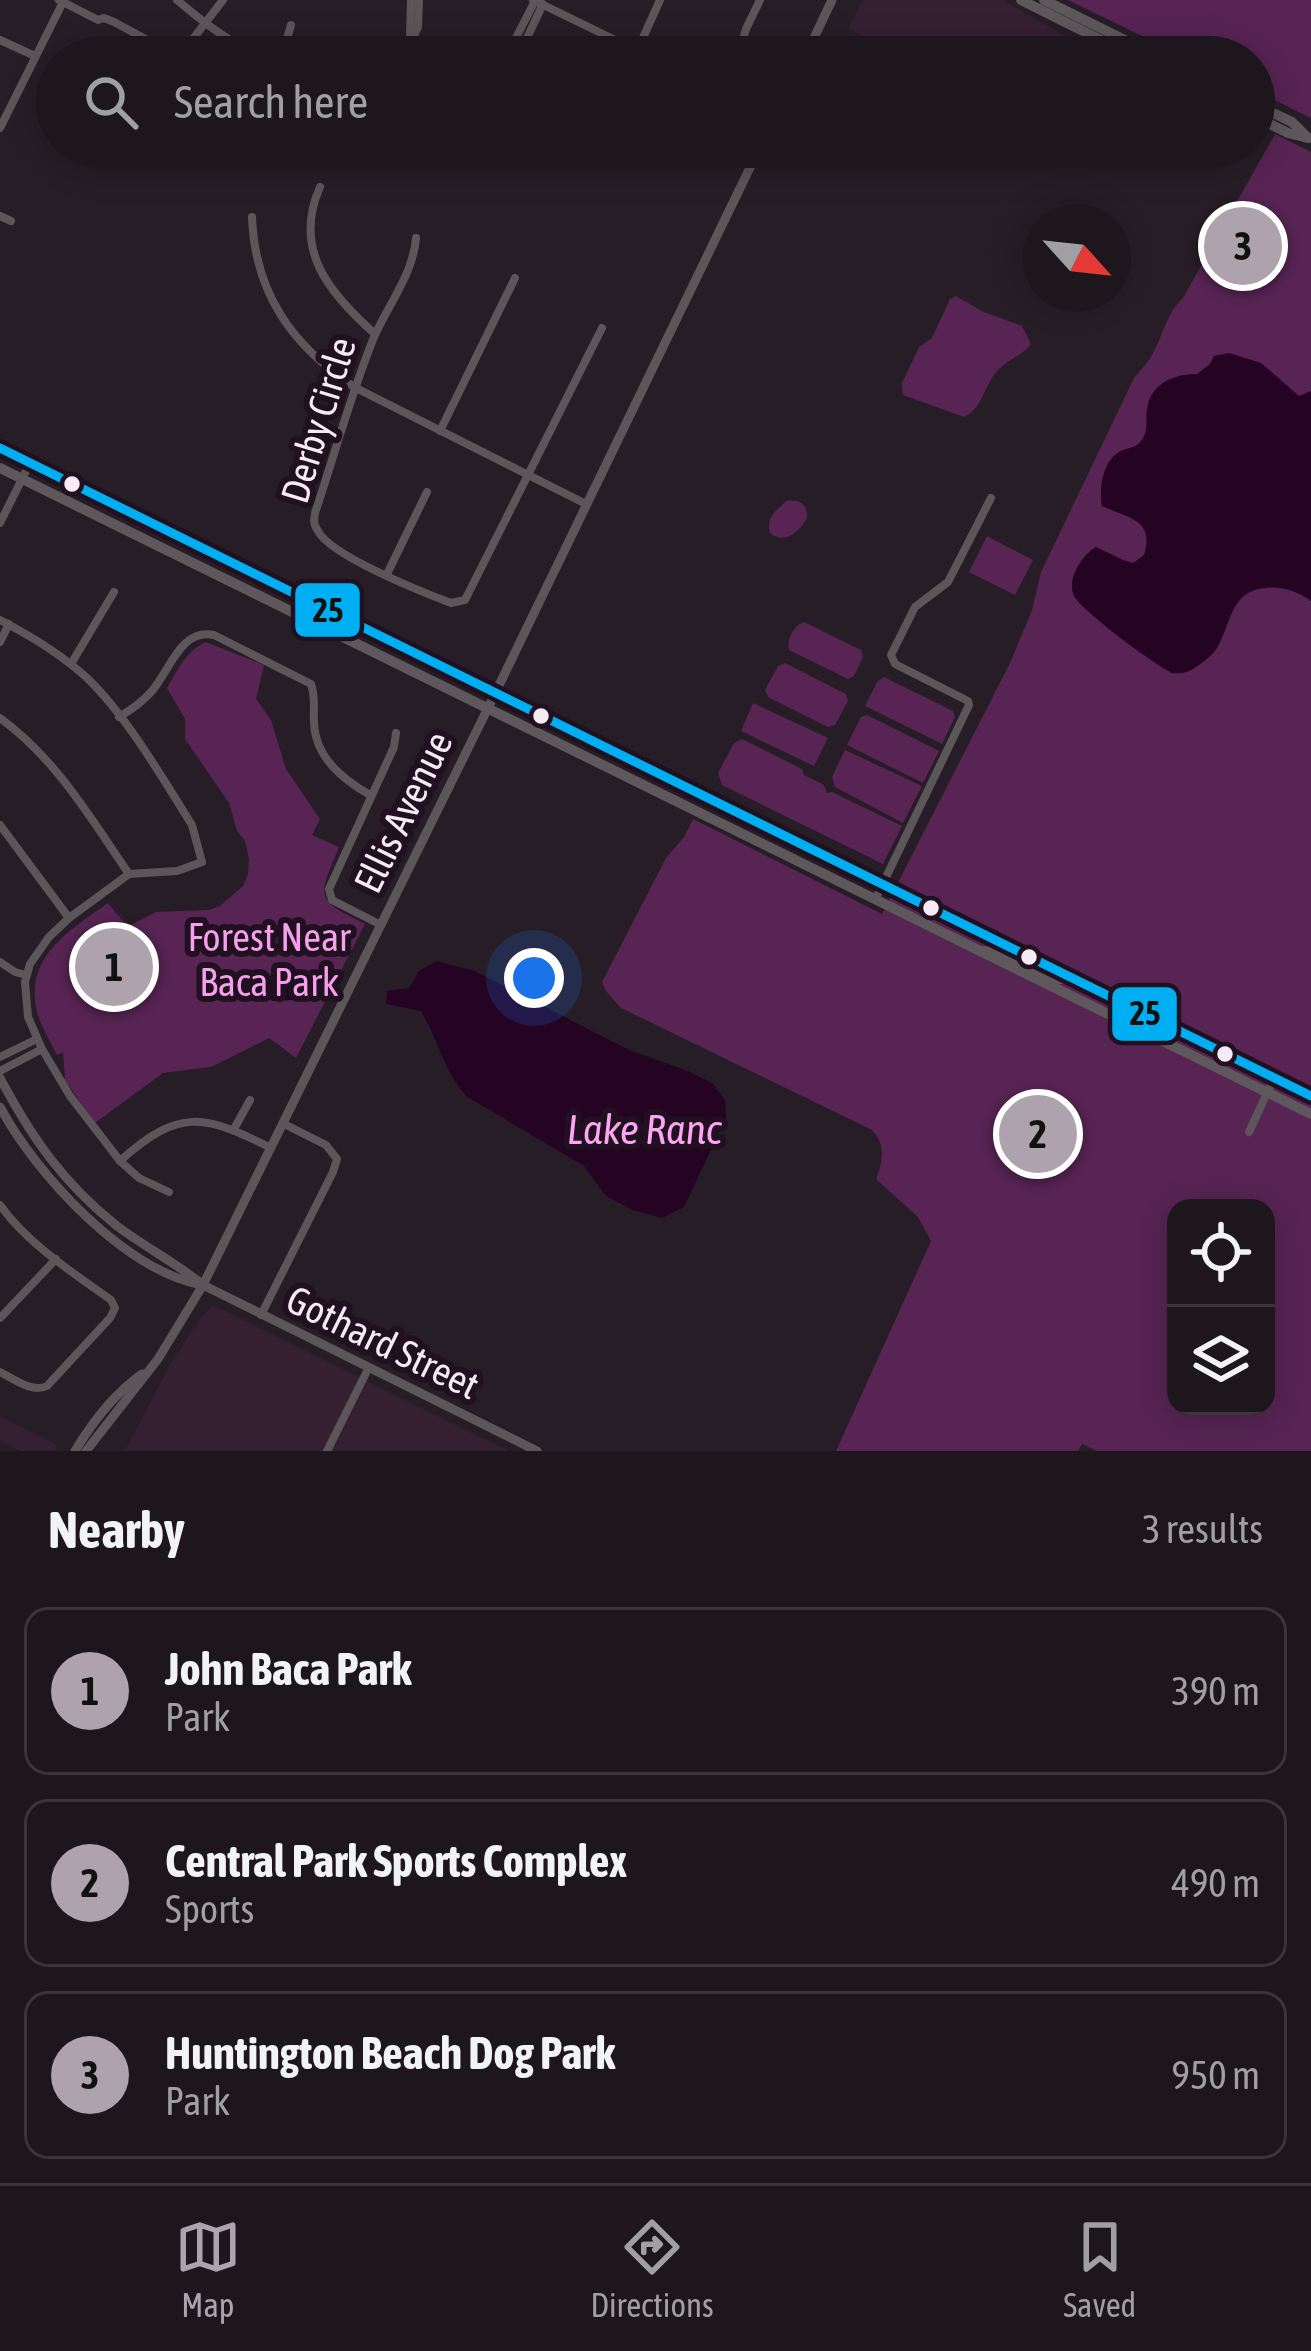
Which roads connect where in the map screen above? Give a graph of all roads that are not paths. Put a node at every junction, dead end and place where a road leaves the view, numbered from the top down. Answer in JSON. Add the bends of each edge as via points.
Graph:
{"nodes":[{"id":1,"x":177,"y":0,"type":"edge"},
{"id":2,"x":223,"y":0,"type":"edge"},
{"id":3,"x":415,"y":0,"type":"edge"},
{"id":4,"x":660,"y":0,"type":"edge"},
{"id":5,"x":760,"y":0,"type":"edge"},
{"id":6,"x":832,"y":0,"type":"edge"},
{"id":7,"x":1021,"y":0,"type":"edge"},
{"id":8,"x":1044,"y":0,"type":"edge"},
{"id":9,"x":61,"y":1,"type":"edge"},
{"id":10,"x":538,"y":1,"type":"edge"},
{"id":11,"x":203,"y":23,"type":"junction"},
{"id":12,"x":291,"y":25,"type":"dead end"},
{"id":13,"x":44,"y":36,"type":"edge"},
{"id":14,"x":140,"y":36,"type":"edge"},
{"id":15,"x":194,"y":36,"type":"edge"},
{"id":16,"x":222,"y":36,"type":"edge"},
{"id":17,"x":288,"y":36,"type":"edge"},
{"id":18,"x":410,"y":36,"type":"edge"},
{"id":19,"x":518,"y":36,"type":"edge"},
{"id":20,"x":526,"y":36,"type":"edge"},
{"id":21,"x":607,"y":36,"type":"edge"},
{"id":22,"x":644,"y":36,"type":"edge"},
{"id":23,"x":744,"y":36,"type":"edge"},
{"id":24,"x":815,"y":36,"type":"edge"},
{"id":25,"x":1093,"y":36,"type":"edge"},
{"id":26,"x":1117,"y":36,"type":"edge"},
{"id":27,"x":0,"y":40,"type":"edge"},
{"id":28,"x":35,"y":56,"type":"joint"},
{"id":29,"x":1275,"y":114,"type":"edge"},
{"id":30,"x":1275,"y":126,"type":"edge"},
{"id":31,"x":0,"y":128,"type":"edge"},
{"id":32,"x":1310,"y":138,"type":"edge"},
{"id":33,"x":750,"y":168,"type":"edge"},
{"id":34,"x":320,"y":187,"type":"dead end"},
{"id":35,"x":0,"y":216,"type":"edge"},
{"id":36,"x":251,"y":217,"type":"dead end"},
{"id":37,"x":11,"y":221,"type":"dead end"},
{"id":38,"x":416,"y":238,"type":"dead end"},
{"id":39,"x":514,"y":278,"type":"dead end"},
{"id":40,"x":602,"y":328,"type":"dead end"},
{"id":41,"x":375,"y":334,"type":"junction"},
{"id":42,"x":354,"y":387,"type":"junction"},
{"id":43,"x":440,"y":431,"type":"junction"},
{"id":44,"x":0,"y":448,"type":"edge"},
{"id":45,"x":30,"y":463,"type":"junction"},
{"id":46,"x":0,"y":468,"type":"edge"},
{"id":47,"x":529,"y":475,"type":"junction"},
{"id":48,"x":22,"y":479,"type":"junction"},
{"id":49,"x":427,"y":492,"type":"dead end"},
{"id":50,"x":992,"y":498,"type":"dead end"},
{"id":51,"x":586,"y":504,"type":"junction"},
{"id":52,"x":0,"y":523,"type":"edge"},
{"id":53,"x":386,"y":574,"type":"junction"},
{"id":54,"x":114,"y":592,"type":"dead end"},
{"id":55,"x":4,"y":622,"type":"edge"},
{"id":56,"x":0,"y":642,"type":"edge"},
{"id":57,"x":71,"y":664,"type":"junction"},
{"id":58,"x":496,"y":693,"type":"junction"},
{"id":59,"x":489,"y":706,"type":"junction"},
{"id":60,"x":119,"y":717,"type":"junction"},
{"id":61,"x":0,"y":718,"type":"edge"},
{"id":62,"x":396,"y":733,"type":"dead end"},
{"id":63,"x":370,"y":795,"type":"junction"},
{"id":64,"x":0,"y":825,"type":"edge"},
{"id":65,"x":129,"y":874,"type":"junction"},
{"id":66,"x":883,"y":884,"type":"junction"},
{"id":67,"x":875,"y":900,"type":"junction"},
{"id":68,"x":69,"y":918,"type":"junction"},
{"id":69,"x":381,"y":925,"type":"junction"},
{"id":70,"x":980,"y":952,"type":"junction"},
{"id":71,"x":0,"y":962,"type":"edge"},
{"id":72,"x":26,"y":975,"type":"junction"},
{"id":73,"x":1069,"y":977,"type":"junction"},
{"id":74,"x":1063,"y":992,"type":"junction"},
{"id":75,"x":1162,"y":1022,"type":"junction"},
{"id":76,"x":37,"y":1039,"type":"junction"},
{"id":77,"x":42,"y":1049,"type":"junction"},
{"id":78,"x":0,"y":1057,"type":"edge"},
{"id":79,"x":0,"y":1074,"type":"edge"},
{"id":80,"x":1274,"y":1078,"type":"junction"},
{"id":81,"x":1267,"y":1093,"type":"junction"},
{"id":82,"x":1311,"y":1096,"type":"edge"},
{"id":83,"x":250,"y":1100,"type":"dead end"},
{"id":84,"x":0,"y":1107,"type":"edge"},
{"id":85,"x":1311,"y":1114,"type":"edge"},
{"id":86,"x":284,"y":1124,"type":"junction"},
{"id":87,"x":235,"y":1129,"type":"junction"},
{"id":88,"x":1249,"y":1132,"type":"dead end"},
{"id":89,"x":271,"y":1148,"type":"junction"},
{"id":90,"x":120,"y":1161,"type":"junction"},
{"id":91,"x":169,"y":1192,"type":"dead end"},
{"id":92,"x":0,"y":1205,"type":"edge"},
{"id":93,"x":4,"y":1218,"type":"edge"},
{"id":94,"x":56,"y":1259,"type":"junction"},
{"id":95,"x":203,"y":1285,"type":"junction"},
{"id":96,"x":261,"y":1315,"type":"junction"},
{"id":97,"x":0,"y":1318,"type":"edge"},
{"id":98,"x":151,"y":1367,"type":"junction"},
{"id":99,"x":368,"y":1369,"type":"junction"},
{"id":100,"x":0,"y":1372,"type":"edge"},
{"id":101,"x":76,"y":1451,"type":"edge"},
{"id":102,"x":86,"y":1451,"type":"edge"},
{"id":103,"x":327,"y":1451,"type":"edge"},
{"id":104,"x":537,"y":1451,"type":"edge"}],
"edges":[{"from":1,"to":11,"type":"street"},
{"from":2,"to":11,"type":"street"},
{"from":3,"to":18,"type":"street"},
{"from":4,"to":22,"type":"street"},
{"from":5,"to":23,"type":"street"},
{"from":6,"to":24,"type":"street"},
{"from":7,"to":25,"type":"main road"},
{"from":8,"to":26,"type":"main road"},
{"from":9,"to":13,"type":"street"},
{"from":9,"to":14,"type":"street"},
{"from":10,"to":19,"type":"street"},
{"from":10,"to":20,"type":"street"},
{"from":10,"to":21,"type":"street"},
{"from":11,"to":15,"type":"street"},
{"from":11,"to":16,"type":"street"},
{"from":12,"to":17,"type":"street"},
{"from":27,"to":28,"type":"street"},
{"from":28,"to":31,"type":"street"},
{"from":29,"to":32,"type":"main road"},
{"from":30,"to":32,"type":"main road"},
{"from":33,"to":51,"type":"street","name":"Ellis Avenue"},
{"from":34,"to":41,"type":"street","via":[[309,226],[321,272]]},
{"from":35,"to":37,"type":"street"},
{"from":36,"to":42,"type":"street","via":[[262,279],[288,328]]},
{"from":38,"to":41,"type":"street","name":"Derby Circle"},
{"from":39,"to":43,"type":"street"},
{"from":40,"to":47,"type":"street"},
{"from":41,"to":42,"type":"street","name":"Derby Circle"},
{"from":42,"to":43,"type":"street"},
{"from":42,"to":53,"type":"street","name":"Derby Circle","via":[[314,521],[334,548]]},
{"from":43,"to":47,"type":"street"},
{"from":44,"to":45,"type":"main road"},
{"from":45,"to":48,"type":"street"},
{"from":45,"to":58,"type":"main road"},
{"from":46,"to":48,"type":"main road"},
{"from":47,"to":51,"type":"street"},
{"from":47,"to":53,"type":"street","name":"Derby Circle","via":[[465,600],[452,603]]},
{"from":48,"to":52,"type":"street"},
{"from":48,"to":59,"type":"main road"},
{"from":49,"to":53,"type":"street"},
{"from":50,"to":66,"type":"street","via":[[948,582],[915,607],[890,655],[970,705]]},
{"from":51,"to":58,"type":"street","name":"Ellis Avenue"},
{"from":54,"to":57,"type":"street"},
{"from":55,"to":56,"type":"street"},
{"from":55,"to":57,"type":"street"},
{"from":57,"to":60,"type":"street"},
{"from":58,"to":59,"type":"street","name":"Ellis Avenue"},
{"from":58,"to":66,"type":"main road"},
{"from":59,"to":67,"type":"main road"},
{"from":59,"to":69,"type":"street","name":"Ellis Avenue"},
{"from":60,"to":63,"type":"street","via":[[152,692],[184,644],[202,632],[311,684],[319,745],[337,772]]},
{"from":60,"to":65,"type":"street","via":[[192,825],[202,862]]},
{"from":61,"to":65,"type":"street","via":[[63,778]]},
{"from":62,"to":63,"type":"street"},
{"from":63,"to":69,"type":"street","via":[[329,889],[332,900]]},
{"from":64,"to":68,"type":"street"},
{"from":65,"to":68,"type":"street"},
{"from":66,"to":67,"type":"street"},
{"from":66,"to":73,"type":"main road"},
{"from":67,"to":70,"type":"main road"},
{"from":68,"to":72,"type":"street"},
{"from":69,"to":86,"type":"street","name":"Ellis Avenue"},
{"from":70,"to":73,"type":"main road"},
{"from":70,"to":74,"type":"main road"},
{"from":71,"to":72,"type":"street"},
{"from":72,"to":76,"type":"street"},
{"from":73,"to":75,"type":"main road"},
{"from":74,"to":75,"type":"main road","via":[[1078,989]]},
{"from":74,"to":81,"type":"main road"},
{"from":75,"to":80,"type":"main road"},
{"from":76,"to":77,"type":"street"},
{"from":76,"to":78,"type":"street"},
{"from":77,"to":79,"type":"street"},
{"from":77,"to":90,"type":"street"},
{"from":79,"to":95,"type":"street","name":"Gothard Street","via":[[59,1172],[118,1226]]},
{"from":80,"to":81,"type":"street"},
{"from":80,"to":82,"type":"main road"},
{"from":81,"to":85,"type":"main road"},
{"from":81,"to":88,"type":"street"},
{"from":83,"to":87,"type":"street"},
{"from":84,"to":95,"type":"street","name":"Gothard Street","via":[[87,1218],[164,1271]]},
{"from":86,"to":89,"type":"street","name":"Ellis Avenue"},
{"from":86,"to":96,"type":"street","via":[[337,1159]]},
{"from":87,"to":89,"type":"street"},
{"from":87,"to":90,"type":"street","via":[[168,1126]]},
{"from":89,"to":95,"type":"street","name":"Ellis Avenue"},
{"from":90,"to":91,"type":"street"},
{"from":92,"to":93,"type":"street"},
{"from":93,"to":94,"type":"street"},
{"from":94,"to":97,"type":"street"},
{"from":94,"to":100,"type":"street","via":[[111,1300],[110,1318],[47,1386]]},
{"from":95,"to":96,"type":"street","name":"Gothard Street"},
{"from":95,"to":98,"type":"street","name":"Ellis Avenue"},
{"from":96,"to":99,"type":"street","name":"Gothard Street"},
{"from":98,"to":101,"type":"street","name":"Ellis Avenue","via":[[123,1388]]},
{"from":98,"to":102,"type":"street","name":"Ellis Avenue"},
{"from":99,"to":103,"type":"street"},
{"from":99,"to":104,"type":"street","name":"Gothard Street"}]}
